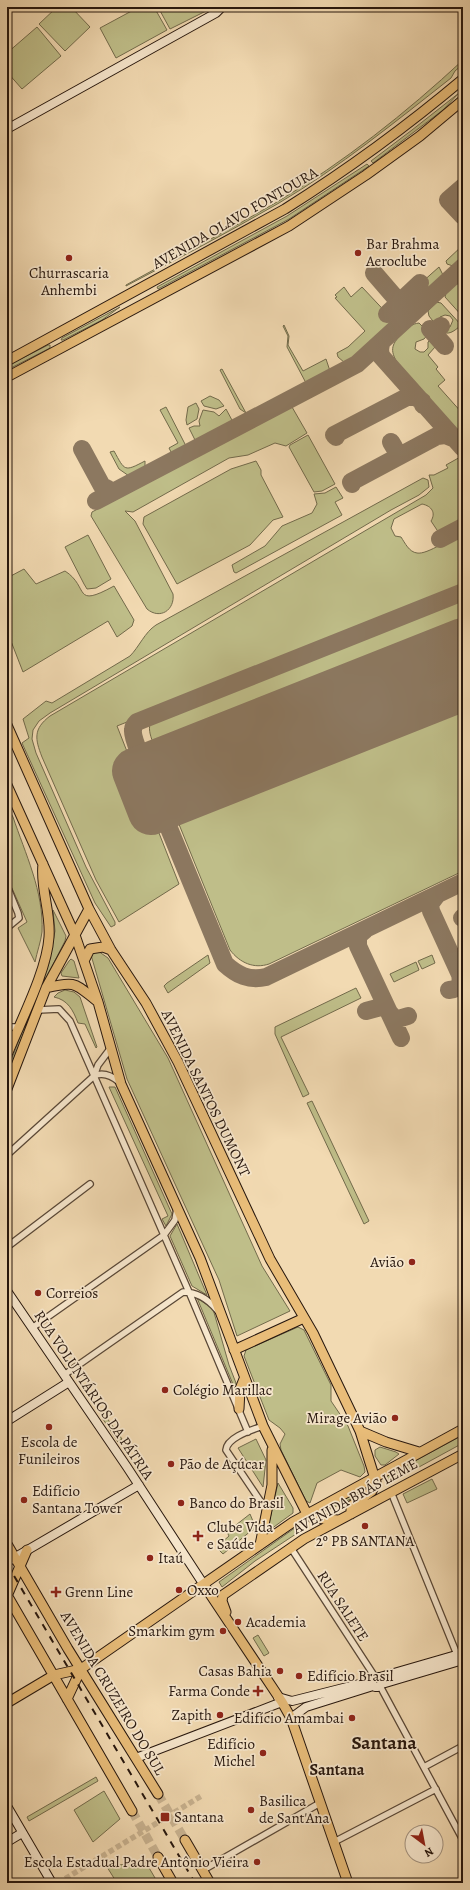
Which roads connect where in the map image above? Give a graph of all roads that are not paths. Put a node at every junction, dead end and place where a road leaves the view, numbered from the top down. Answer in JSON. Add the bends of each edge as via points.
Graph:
{"nodes":[{"id":1,"x":222,"y":7,"type":"edge"},
{"id":2,"x":463,"y":79,"type":"edge"},
{"id":3,"x":463,"y":100,"type":"edge"},
{"id":4,"x":7,"y":128,"type":"edge"},
{"id":5,"x":134,"y":292,"type":"junction"},
{"id":6,"x":116,"y":302,"type":"junction"},
{"id":7,"x":140,"y":306,"type":"junction"},
{"id":8,"x":122,"y":316,"type":"junction"},
{"id":9,"x":7,"y":361,"type":"edge"},
{"id":10,"x":7,"y":377,"type":"edge"},
{"id":11,"x":7,"y":725,"type":"edge"},
{"id":12,"x":8,"y":789,"type":"edge"},
{"id":13,"x":43,"y":864,"type":"junction"},
{"id":14,"x":7,"y":886,"type":"edge"},
{"id":15,"x":89,"y":909,"type":"junction"},
{"id":16,"x":7,"y":928,"type":"edge"},
{"id":17,"x":75,"y":935,"type":"junction"},
{"id":18,"x":111,"y":950,"type":"junction"},
{"id":19,"x":84,"y":961,"type":"junction"},
{"id":20,"x":46,"y":988,"type":"junction"},
{"id":21,"x":98,"y":1002,"type":"junction"},
{"id":22,"x":38,"y":1010,"type":"junction"},
{"id":23,"x":7,"y":1027,"type":"edge"},
{"id":24,"x":18,"y":1027,"type":"junction"},
{"id":25,"x":110,"y":1049,"type":"junction"},
{"id":26,"x":7,"y":1055,"type":"edge"},
{"id":27,"x":94,"y":1076,"type":"junction"},
{"id":28,"x":121,"y":1084,"type":"junction"},
{"id":29,"x":7,"y":1089,"type":"edge"},
{"id":30,"x":7,"y":1155,"type":"edge"},
{"id":31,"x":90,"y":1184,"type":"dead end"},
{"id":32,"x":177,"y":1207,"type":"junction"},
{"id":33,"x":164,"y":1235,"type":"junction"},
{"id":34,"x":7,"y":1247,"type":"edge"},
{"id":35,"x":7,"y":1291,"type":"edge"},
{"id":36,"x":189,"y":1292,"type":"junction"},
{"id":37,"x":222,"y":1316,"type":"junction"},
{"id":38,"x":304,"y":1318,"type":"junction"},
{"id":39,"x":32,"y":1328,"type":"junction"},
{"id":40,"x":234,"y":1350,"type":"junction"},
{"id":41,"x":66,"y":1379,"type":"junction"},
{"id":42,"x":244,"y":1379,"type":"junction"},
{"id":43,"x":239,"y":1409,"type":"junction"},
{"id":44,"x":7,"y":1422,"type":"edge"},
{"id":45,"x":263,"y":1426,"type":"junction"},
{"id":46,"x":463,"y":1429,"type":"edge"},
{"id":47,"x":360,"y":1431,"type":"junction"},
{"id":48,"x":248,"y":1432,"type":"junction"},
{"id":49,"x":272,"y":1447,"type":"junction"},
{"id":50,"x":419,"y":1452,"type":"junction"},
{"id":51,"x":463,"y":1454,"type":"edge"},
{"id":52,"x":376,"y":1476,"type":"junction"},
{"id":53,"x":135,"y":1488,"type":"junction"},
{"id":54,"x":391,"y":1492,"type":"junction"},
{"id":55,"x":267,"y":1512,"type":"junction"},
{"id":56,"x":307,"y":1514,"type":"junction"},
{"id":57,"x":351,"y":1514,"type":"junction"},
{"id":58,"x":338,"y":1520,"type":"junction"},
{"id":59,"x":7,"y":1544,"type":"edge"},
{"id":60,"x":260,"y":1545,"type":"junction"},
{"id":61,"x":291,"y":1548,"type":"junction"},
{"id":62,"x":28,"y":1550,"type":"junction"},
{"id":63,"x":11,"y":1560,"type":"edge"},
{"id":64,"x":21,"y":1567,"type":"junction"},
{"id":65,"x":204,"y":1585,"type":"junction"},
{"id":66,"x":7,"y":1596,"type":"edge"},
{"id":67,"x":225,"y":1617,"type":"junction"},
{"id":68,"x":461,"y":1657,"type":"edge"},
{"id":69,"x":81,"y":1669,"type":"junction"},
{"id":70,"x":54,"y":1675,"type":"junction"},
{"id":71,"x":377,"y":1682,"type":"junction"},
{"id":72,"x":67,"y":1699,"type":"junction"},
{"id":73,"x":280,"y":1699,"type":"junction"},
{"id":74,"x":7,"y":1703,"type":"edge"},
{"id":75,"x":291,"y":1718,"type":"junction"},
{"id":76,"x":463,"y":1746,"type":"edge"},
{"id":77,"x":136,"y":1758,"type":"junction"},
{"id":78,"x":424,"y":1767,"type":"junction"},
{"id":79,"x":436,"y":1789,"type":"junction"},
{"id":80,"x":158,"y":1794,"type":"tunnel mouth"},
{"id":81,"x":320,"y":1803,"type":"junction"},
{"id":82,"x":7,"y":1806,"type":"edge"},
{"id":83,"x":132,"y":1811,"type":"tunnel mouth"},
{"id":84,"x":22,"y":1833,"type":"junction"},
{"id":85,"x":463,"y":1839,"type":"edge"},
{"id":86,"x":185,"y":1840,"type":"tunnel mouth"},
{"id":87,"x":7,"y":1842,"type":"edge"},
{"id":88,"x":334,"y":1842,"type":"junction"},
{"id":89,"x":158,"y":1857,"type":"tunnel mouth"},
{"id":90,"x":203,"y":1870,"type":"junction"},
{"id":91,"x":52,"y":1883,"type":"edge"},
{"id":92,"x":173,"y":1883,"type":"edge"},
{"id":93,"x":210,"y":1883,"type":"edge"},
{"id":94,"x":348,"y":1883,"type":"edge"}],
"edges":[{"from":1,"to":4,"type":"street","via":[[216,13]]},
{"from":2,"to":5,"type":"main road","name":"AVENIDA OLAVO FONTOURA","via":[[389,139],[324,185]]},
{"from":3,"to":7,"type":"main road","name":"AVENIDA OLAVO FONTOURA","via":[[392,156],[289,226]]},
{"from":5,"to":6,"type":"main road","name":"AVENIDA OLAVO FONTOURA"},
{"from":5,"to":7,"type":"main road","via":[[134,302]]},
{"from":6,"to":8,"type":"main road","via":[[122,308]]},
{"from":6,"to":9,"type":"main road","name":"AVENIDA OLAVO FONTOURA"},
{"from":7,"to":8,"type":"main road","name":"AVENIDA OLAVO FONTOURA"},
{"from":8,"to":10,"type":"main road","name":"AVENIDA OLAVO FONTOURA"},
{"from":11,"to":15,"type":"main road","name":"AVENIDA SANTOS DUMONT"},
{"from":12,"to":13,"type":"main road"},
{"from":13,"to":17,"type":"main road"},
{"from":13,"to":24,"type":"main road","via":[[49,938],[40,974]]},
{"from":14,"to":16,"type":"street","via":[[19,918]]},
{"from":15,"to":17,"type":"main road"},
{"from":15,"to":18,"type":"main road","name":"AVENIDA SANTOS DUMONT"},
{"from":17,"to":19,"type":"main road"},
{"from":17,"to":20,"type":"main road"},
{"from":18,"to":19,"type":"main road","via":[[103,947],[90,949]]},
{"from":18,"to":38,"type":"main road","name":"AVENIDA SANTOS DUMONT","via":[[146,1003],[178,1062],[261,1241]]},
{"from":19,"to":21,"type":"main road"},
{"from":20,"to":21,"type":"main road","via":[[75,984]]},
{"from":20,"to":22,"type":"main road"},
{"from":21,"to":25,"type":"main road"},
{"from":22,"to":27,"type":"street","via":[[59,1009],[64,1013]]},
{"from":22,"to":29,"type":"main road"},
{"from":23,"to":24,"type":"street"},
{"from":24,"to":26,"type":"main road"},
{"from":25,"to":27,"type":"street","via":[[98,1065]]},
{"from":25,"to":28,"type":"main road"},
{"from":27,"to":28,"type":"street","via":[[106,1075]]},
{"from":27,"to":30,"type":"street"},
{"from":27,"to":33,"type":"street"},
{"from":28,"to":32,"type":"main road"},
{"from":31,"to":34,"type":"street"},
{"from":32,"to":33,"type":"street","via":[[175,1220]]},
{"from":32,"to":37,"type":"main road"},
{"from":33,"to":36,"type":"street"},
{"from":33,"to":39,"type":"street"},
{"from":35,"to":39,"type":"street","name":"RUA VOLUNTÁRIOS DA PÁTRIA"},
{"from":36,"to":37,"type":"street","via":[[201,1295]]},
{"from":36,"to":41,"type":"street","via":[[183,1292]]},
{"from":36,"to":43,"type":"street"},
{"from":37,"to":40,"type":"main road"},
{"from":38,"to":40,"type":"main road"},
{"from":38,"to":47,"type":"main road","name":"AVENIDA SANTOS DUMONT"},
{"from":39,"to":41,"type":"street","name":"RUA VOLUNTÁRIOS DA PÁTRIA"},
{"from":40,"to":42,"type":"main road"},
{"from":41,"to":44,"type":"street"},
{"from":41,"to":53,"type":"street","name":"RUA VOLUNTÁRIOS DA PÁTRIA"},
{"from":42,"to":43,"type":"main road","via":[[240,1390]]},
{"from":42,"to":45,"type":"main road"},
{"from":43,"to":48,"type":"street"},
{"from":45,"to":48,"type":"street"},
{"from":45,"to":49,"type":"main road"},
{"from":46,"to":50,"type":"main road","name":"AVENIDA BRÁS LEME"},
{"from":47,"to":50,"type":"main road"},
{"from":47,"to":52,"type":"main road","name":"AVENIDA SANTOS DUMONT"},
{"from":48,"to":55,"type":"street","via":[[231,1441],[226,1450]]},
{"from":49,"to":55,"type":"main road","via":[[273,1474]]},
{"from":49,"to":56,"type":"main road"},
{"from":50,"to":52,"type":"main road","name":"AVENIDA BRÁS LEME"},
{"from":51,"to":54,"type":"main road","name":"AVENIDA BRÁS LEME"},
{"from":52,"to":56,"type":"main road","name":"AVENIDA BRÁS LEME"},
{"from":52,"to":57,"type":"main road","via":[[375,1487],[351,1506]]},
{"from":53,"to":62,"type":"street"},
{"from":53,"to":65,"type":"street","name":"RUA VOLUNTÁRIOS DA PÁTRIA","via":[[145,1495]]},
{"from":54,"to":57,"type":"main road","name":"AVENIDA BRÁS LEME"},
{"from":54,"to":68,"type":"street"},
{"from":55,"to":60,"type":"main road"},
{"from":56,"to":58,"type":"main road","via":[[313,1518]]},
{"from":56,"to":60,"type":"main road","name":"AVENIDA BRÁS LEME"},
{"from":57,"to":58,"type":"main road","name":"AVENIDA BRÁS LEME"},
{"from":58,"to":61,"type":"main road","name":"AVENIDA BRÁS LEME"},
{"from":59,"to":63,"type":"main road","name":"AVENIDA CRUZEIRO DO SUL"},
{"from":60,"to":65,"type":"main road","name":"AVENIDA BRÁS LEME"},
{"from":61,"to":67,"type":"main road","name":"AVENIDA BRÁS LEME","via":[[223,1595],[222,1601],[227,1611]]},
{"from":61,"to":71,"type":"street","name":"RUA SALETE"},
{"from":62,"to":63,"type":"street"},
{"from":62,"to":64,"type":"main road"},
{"from":63,"to":64,"type":"main road","name":"AVENIDA CRUZEIRO DO SUL"},
{"from":64,"to":66,"type":"main road"},
{"from":64,"to":69,"type":"main road","name":"AVENIDA CRUZEIRO DO SUL"},
{"from":65,"to":67,"type":"main road","name":"RUA VOLUNTÁRIOS DA PÁTRIA"},
{"from":65,"to":69,"type":"main road","name":"AVENIDA BRÁS LEME"},
{"from":66,"to":70,"type":"main road"},
{"from":67,"to":73,"type":"main road","name":"RUA VOLUNTÁRIOS DA PÁTRIA"},
{"from":68,"to":71,"type":"street"},
{"from":69,"to":70,"type":"main road"},
{"from":69,"to":72,"type":"main road"},
{"from":69,"to":77,"type":"main road","name":"AVENIDA CRUZEIRO DO SUL"},
{"from":70,"to":72,"type":"main road"},
{"from":70,"to":74,"type":"main road"},
{"from":71,"to":73,"type":"street","via":[[292,1701]]},
{"from":71,"to":75,"type":"street","via":[[306,1708]]},
{"from":71,"to":78,"type":"street","name":"RUA SALETE"},
{"from":72,"to":83,"type":"main road"},
{"from":73,"to":75,"type":"main road","name":"RUA VOLUNTÁRIOS DA PÁTRIA"},
{"from":73,"to":77,"type":"street"},
{"from":75,"to":81,"type":"main road","name":"RUA VOLUNTÁRIOS DA PÁTRIA"},
{"from":76,"to":78,"type":"street"},
{"from":77,"to":80,"type":"main road","name":"AVENIDA CRUZEIRO DO SUL"},
{"from":78,"to":79,"type":"street","name":"RUA SALETE"},
{"from":79,"to":85,"type":"street","name":"RUA SALETE"},
{"from":79,"to":88,"type":"street"},
{"from":81,"to":88,"type":"main road","name":"RUA VOLUNTÁRIOS DA PÁTRIA"},
{"from":81,"to":90,"type":"street"},
{"from":82,"to":84,"type":"street"},
{"from":84,"to":87,"type":"street"},
{"from":84,"to":91,"type":"street"},
{"from":86,"to":90,"type":"main road"},
{"from":88,"to":94,"type":"main road","name":"RUA VOLUNTÁRIOS DA PÁTRIA"},
{"from":89,"to":92,"type":"main road"},
{"from":90,"to":93,"type":"main road"}]}
